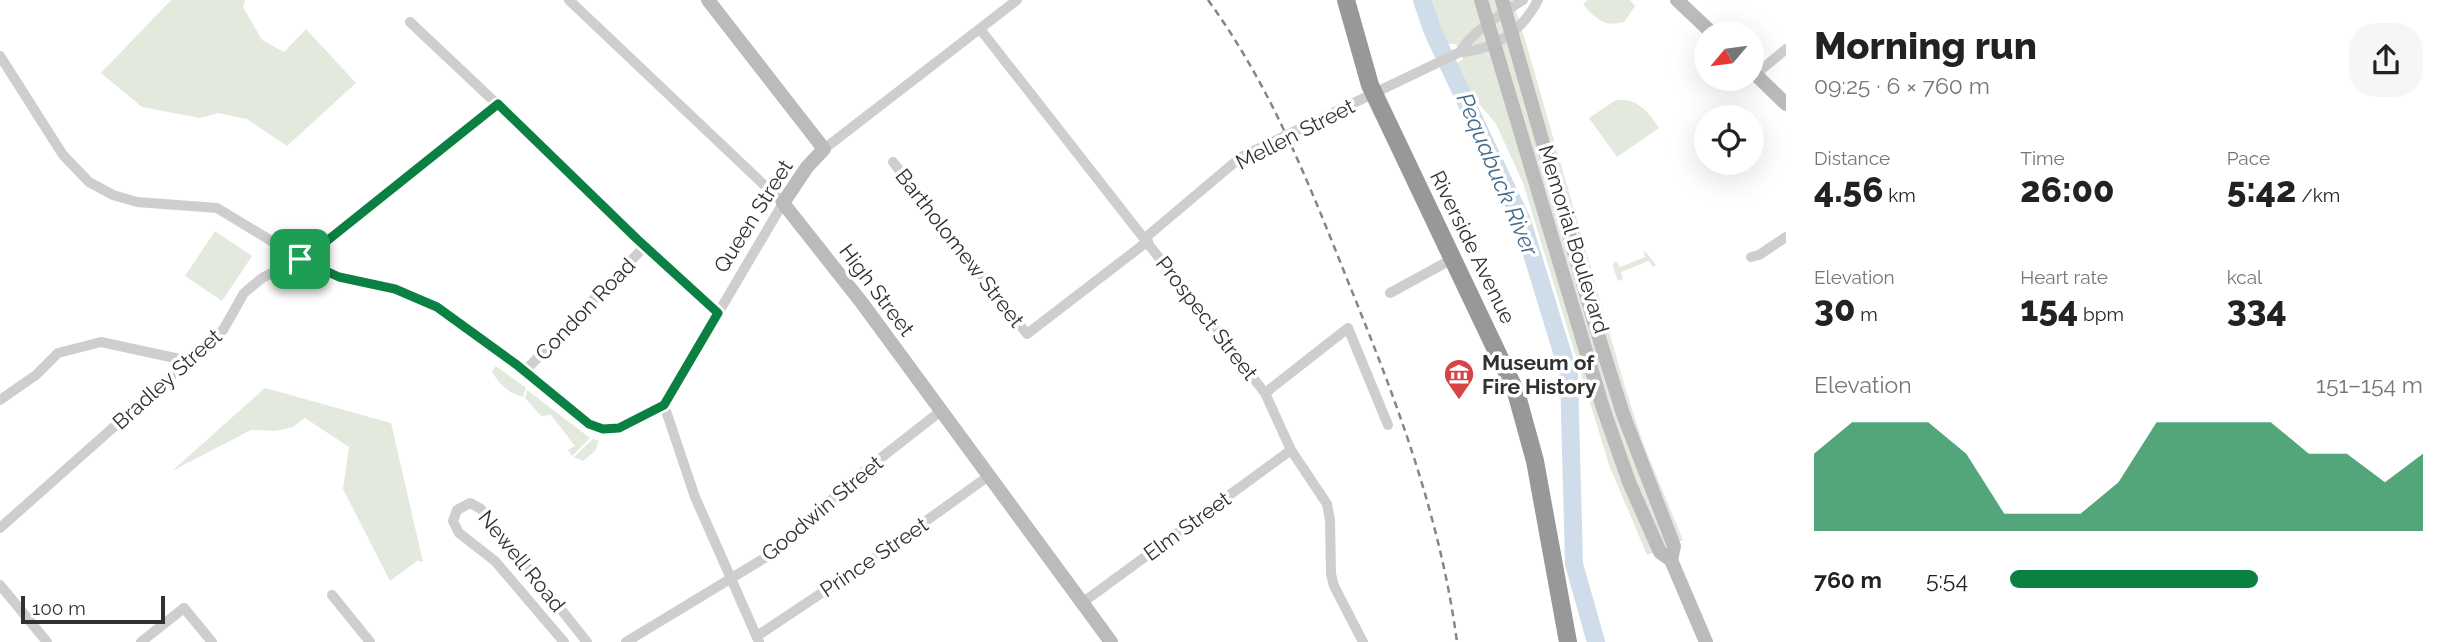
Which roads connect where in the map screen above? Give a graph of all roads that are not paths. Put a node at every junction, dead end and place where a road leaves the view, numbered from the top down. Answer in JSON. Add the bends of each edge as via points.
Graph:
{"nodes":[{"id":1,"x":569,"y":0,"type":"edge"},
{"id":2,"x":708,"y":0,"type":"edge"},
{"id":3,"x":1017,"y":0,"type":"edge"},
{"id":4,"x":1346,"y":0,"type":"edge"},
{"id":5,"x":1481,"y":0,"type":"edge"},
{"id":6,"x":1523,"y":0,"type":"edge"},
{"id":7,"x":1538,"y":0,"type":"edge"},
{"id":8,"x":1677,"y":0,"type":"edge"},
{"id":9,"x":1504,"y":5,"type":"edge"},
{"id":10,"x":1699,"y":21,"type":"edge"},
{"id":11,"x":410,"y":22,"type":"dead end"},
{"id":12,"x":1488,"y":24,"type":"junction"},
{"id":13,"x":980,"y":29,"type":"junction"},
{"id":14,"x":1513,"y":34,"type":"junction"},
{"id":15,"x":1494,"y":44,"type":"junction"},
{"id":16,"x":1786,"y":49,"type":"edge"},
{"id":17,"x":1460,"y":52,"type":"junction"},
{"id":18,"x":0,"y":56,"type":"edge"},
{"id":19,"x":1764,"y":66,"type":"edge"},
{"id":20,"x":1764,"y":83,"type":"edge"},
{"id":21,"x":1374,"y":94,"type":"junction"},
{"id":22,"x":498,"y":104,"type":"junction"},
{"id":23,"x":1786,"y":104,"type":"edge"},
{"id":24,"x":824,"y":149,"type":"junction"},
{"id":25,"x":893,"y":162,"type":"dead end"},
{"id":26,"x":783,"y":203,"type":"junction"},
{"id":27,"x":1786,"y":237,"type":"edge"},
{"id":28,"x":1146,"y":240,"type":"junction"},
{"id":29,"x":645,"y":246,"type":"junction"},
{"id":30,"x":1751,"y":257,"type":"dead end"},
{"id":31,"x":1454,"y":258,"type":"junction"},
{"id":32,"x":300,"y":259,"type":"junction"},
{"id":33,"x":1390,"y":293,"type":"dead end"},
{"id":34,"x":718,"y":313,"type":"junction"},
{"id":35,"x":1027,"y":334,"type":"joint"},
{"id":36,"x":189,"y":361,"type":"junction"},
{"id":37,"x":524,"y":372,"type":"junction"},
{"id":38,"x":1265,"y":393,"type":"junction"},
{"id":39,"x":0,"y":400,"type":"edge"},
{"id":40,"x":664,"y":405,"type":"junction"},
{"id":41,"x":942,"y":410,"type":"junction"},
{"id":42,"x":1388,"y":425,"type":"dead end"},
{"id":43,"x":1291,"y":450,"type":"junction"},
{"id":44,"x":990,"y":475,"type":"junction"},
{"id":45,"x":0,"y":528,"type":"edge"},
{"id":46,"x":1671,"y":560,"type":"junction"},
{"id":47,"x":731,"y":579,"type":"junction"},
{"id":48,"x":0,"y":586,"type":"edge"},
{"id":49,"x":332,"y":595,"type":"dead end"},
{"id":50,"x":1082,"y":603,"type":"junction"},
{"id":51,"x":758,"y":639,"type":"edge"},
{"id":52,"x":47,"y":642,"type":"edge"},
{"id":53,"x":141,"y":642,"type":"edge"},
{"id":54,"x":212,"y":642,"type":"edge"},
{"id":55,"x":370,"y":642,"type":"edge"},
{"id":56,"x":564,"y":642,"type":"edge"},
{"id":57,"x":587,"y":642,"type":"edge"},
{"id":58,"x":626,"y":642,"type":"edge"},
{"id":59,"x":1111,"y":642,"type":"edge"},
{"id":60,"x":1363,"y":642,"type":"edge"},
{"id":61,"x":1568,"y":642,"type":"edge"},
{"id":62,"x":1706,"y":642,"type":"edge"}],
"edges":[{"from":1,"to":26,"type":"street","name":"High Street"},
{"from":2,"to":24,"type":"main road"},
{"from":3,"to":13,"type":"street","name":"Queen Street"},
{"from":4,"to":21,"type":"highway","name":"Riverside Avenue"},
{"from":5,"to":12,"type":"main road","name":"Memorial Boulevard"},
{"from":6,"to":9,"type":"street","name":"Mellen Street"},
{"from":7,"to":14,"type":"street","name":"Mellen Street"},
{"from":8,"to":10,"type":"main road"},
{"from":9,"to":12,"type":"street","name":"Mellen Street"},
{"from":9,"to":14,"type":"main road","name":"Memorial Boulevard"},
{"from":11,"to":22,"type":"street"},
{"from":12,"to":15,"type":"main road","name":"Memorial Boulevard"},
{"from":12,"to":17,"type":"street","name":"Mellen Street"},
{"from":13,"to":24,"type":"street","name":"Queen Street"},
{"from":13,"to":28,"type":"street","name":"Prospect Street"},
{"from":14,"to":15,"type":"street","name":"Mellen Street"},
{"from":14,"to":46,"type":"main road","name":"Memorial Boulevard","via":[[1623,414],[1674,545]]},
{"from":15,"to":17,"type":"street","name":"Mellen Street"},
{"from":15,"to":46,"type":"main road","name":"Memorial Boulevard","via":[[1603,408],[1660,552]]},
{"from":16,"to":19,"type":"street"},
{"from":17,"to":21,"type":"street","name":"Mellen Street"},
{"from":18,"to":32,"type":"street","via":[[63,155],[94,186],[137,202],[217,208]]},
{"from":20,"to":23,"type":"main road"},
{"from":21,"to":28,"type":"street","name":"Mellen Street","via":[[1241,157]]},
{"from":21,"to":31,"type":"highway","name":"Riverside Avenue"},
{"from":22,"to":29,"type":"street"},
{"from":22,"to":32,"type":"street","name":"Bradley Street"},
{"from":24,"to":26,"type":"main road","name":"Queen Street"},
{"from":25,"to":35,"type":"street","name":"Bartholomew Street"},
{"from":26,"to":34,"type":"street","name":"Queen Street"},
{"from":26,"to":41,"type":"main road","name":"High Street"},
{"from":27,"to":30,"type":"street"},
{"from":28,"to":35,"type":"street","name":"Mellen Street"},
{"from":28,"to":38,"type":"street","name":"Prospect Street"},
{"from":29,"to":34,"type":"street"},
{"from":29,"to":37,"type":"street","name":"Condon Road"},
{"from":31,"to":33,"type":"street"},
{"from":31,"to":61,"type":"highway","name":"Riverside Avenue","via":[[1516,392],[1535,461]]},
{"from":32,"to":36,"type":"street","name":"Bradley Street","via":[[244,293],[223,330]]},
{"from":32,"to":37,"type":"street","via":[[339,277],[395,289],[437,307]]},
{"from":34,"to":40,"type":"street","name":"Queen Street"},
{"from":36,"to":39,"type":"street","via":[[101,342],[58,353]]},
{"from":36,"to":45,"type":"street","name":"Bradley Street"},
{"from":37,"to":40,"type":"street","via":[[589,424],[603,429],[619,428]]},
{"from":38,"to":42,"type":"street","via":[[1348,328]]},
{"from":38,"to":43,"type":"street","name":"Prospect Street"},
{"from":40,"to":47,"type":"street","via":[[695,497]]},
{"from":41,"to":44,"type":"main road","name":"High Street"},
{"from":41,"to":47,"type":"street","name":"Goodwin Street","via":[[854,479],[776,551]]},
{"from":43,"to":50,"type":"street","name":"Elm Street"},
{"from":43,"to":60,"type":"street","name":"Prospect Street","via":[[1327,504],[1334,586]]},
{"from":44,"to":50,"type":"main road","name":"High Street"},
{"from":44,"to":51,"type":"street","name":"Prince Street"},
{"from":46,"to":62,"type":"main road","name":"Memorial Boulevard"},
{"from":47,"to":51,"type":"street"},
{"from":47,"to":58,"type":"street","name":"Goodwin Street"},
{"from":48,"to":52,"type":"street"},
{"from":49,"to":55,"type":"street"},
{"from":50,"to":59,"type":"main road","name":"High Street"},
{"from":53,"to":54,"type":"street","via":[[184,608]]},
{"from":56,"to":57,"type":"street","name":"Newell Road","via":[[495,561],[459,533],[453,517],[460,507],[470,503],[481,509]]}]}
